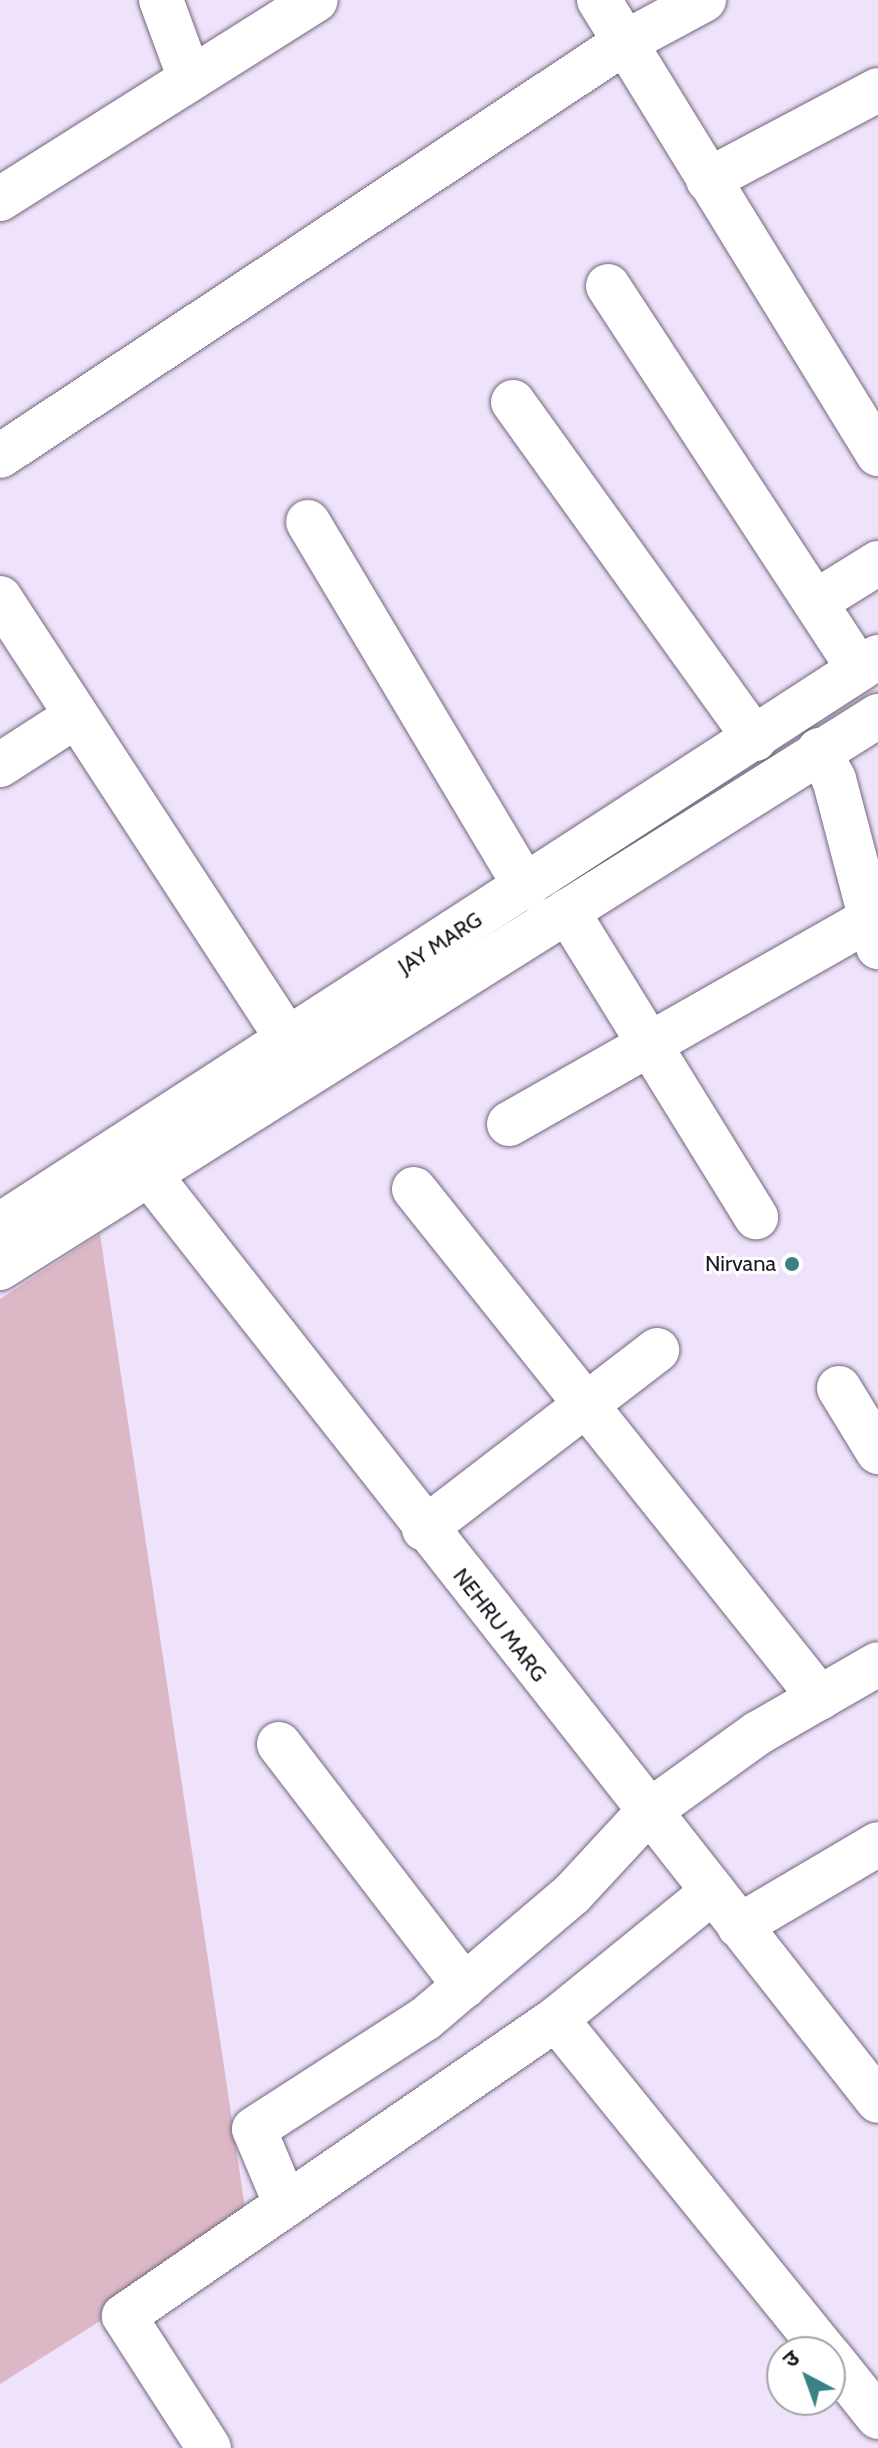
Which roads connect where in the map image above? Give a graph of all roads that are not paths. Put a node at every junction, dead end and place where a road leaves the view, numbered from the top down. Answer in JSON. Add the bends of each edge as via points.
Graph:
{"nodes":[{"id":1,"x":161,"y":0,"type":"edge"},
{"id":2,"x":316,"y":0,"type":"edge"},
{"id":3,"x":599,"y":0,"type":"edge"},
{"id":4,"x":704,"y":0,"type":"edge"},
{"id":5,"x":624,"y":43,"type":"junction"},
{"id":6,"x":190,"y":79,"type":"junction"},
{"id":7,"x":878,"y":90,"type":"edge"},
{"id":8,"x":708,"y":180,"type":"junction"},
{"id":9,"x":4,"y":188,"type":"edge"},
{"id":10,"x":608,"y":286,"type":"dead end"},
{"id":11,"x":513,"y":402,"type":"dead end"},
{"id":12,"x":878,"y":454,"type":"edge"},
{"id":13,"x":0,"y":456,"type":"edge"},
{"id":14,"x":308,"y":522,"type":"dead end"},
{"id":15,"x":878,"y":563,"type":"edge"},
{"id":16,"x":0,"y":598,"type":"edge"},
{"id":17,"x":817,"y":601,"type":"junction"},
{"id":18,"x":868,"y":663,"type":"edge"},
{"id":19,"x":76,"y":716,"type":"junction"},
{"id":20,"x":878,"y":716,"type":"edge"},
{"id":21,"x":755,"y":739,"type":"junction"},
{"id":22,"x":819,"y":750,"type":"junction"},
{"id":23,"x":0,"y":765,"type":"edge"},
{"id":24,"x":526,"y":888,"type":"junction"},
{"id":25,"x":567,"y":911,"type":"junction"},
{"id":26,"x":874,"y":933,"type":"edge"},
{"id":27,"x":647,"y":1048,"type":"junction"},
{"id":28,"x":299,"y":1056,"type":"junction"},
{"id":29,"x":509,"y":1124,"type":"dead end"},
{"id":30,"x":136,"y":1158,"type":"junction"},
{"id":31,"x":414,"y":1189,"type":"dead end"},
{"id":32,"x":756,"y":1217,"type":"dead end"},
{"id":33,"x":0,"y":1225,"type":"edge"},
{"id":34,"x":0,"y":1268,"type":"edge"},
{"id":35,"x":657,"y":1350,"type":"dead end"},
{"id":36,"x":839,"y":1388,"type":"dead end"},
{"id":37,"x":586,"y":1404,"type":"junction"},
{"id":38,"x":878,"y":1452,"type":"edge"},
{"id":39,"x":424,"y":1529,"type":"junction"},
{"id":40,"x":878,"y":1664,"type":"edge"},
{"id":41,"x":820,"y":1698,"type":"junction"},
{"id":42,"x":279,"y":1744,"type":"dead end"},
{"id":43,"x":648,"y":1812,"type":"junction"},
{"id":44,"x":878,"y":1844,"type":"edge"},
{"id":45,"x":712,"y":1892,"type":"junction"},
{"id":46,"x":739,"y":1926,"type":"junction"},
{"id":47,"x":465,"y":1986,"type":"junction"},
{"id":48,"x":556,"y":2019,"type":"junction"},
{"id":49,"x":878,"y":2101,"type":"edge"},
{"id":50,"x":286,"y":2205,"type":"junction"},
{"id":51,"x":813,"y":2336,"type":"edge"},
{"id":52,"x":846,"y":2377,"type":"edge"},
{"id":53,"x":878,"y":2417,"type":"edge"},
{"id":54,"x":209,"y":2448,"type":"edge"}],
"edges":[{"from":1,"to":6,"type":"street"},
{"from":2,"to":6,"type":"street"},
{"from":3,"to":5,"type":"street"},
{"from":4,"to":5,"type":"street"},
{"from":5,"to":8,"type":"street"},
{"from":5,"to":13,"type":"street"},
{"from":6,"to":9,"type":"street"},
{"from":7,"to":8,"type":"street"},
{"from":8,"to":12,"type":"street"},
{"from":10,"to":17,"type":"street"},
{"from":11,"to":21,"type":"street"},
{"from":14,"to":24,"type":"street"},
{"from":15,"to":17,"type":"street"},
{"from":16,"to":19,"type":"street"},
{"from":17,"to":18,"type":"street"},
{"from":18,"to":21,"type":"street","name":"JAY MARG"},
{"from":19,"to":23,"type":"street"},
{"from":19,"to":28,"type":"street"},
{"from":20,"to":22,"type":"street","name":"JAY MARG"},
{"from":21,"to":24,"type":"street","name":"JAY MARG"},
{"from":22,"to":25,"type":"street","name":"JAY MARG"},
{"from":22,"to":26,"type":"street","via":[[834,779]]},
{"from":24,"to":28,"type":"street","name":"JAY MARG"},
{"from":25,"to":27,"type":"street"},
{"from":25,"to":28,"type":"street","name":"JAY MARG"},
{"from":26,"to":27,"type":"street"},
{"from":27,"to":29,"type":"street"},
{"from":27,"to":32,"type":"street"},
{"from":28,"to":30,"type":"street","name":"JAY MARG"},
{"from":30,"to":33,"type":"street","name":"JAY MARG"},
{"from":30,"to":34,"type":"street","name":"JAY MARG"},
{"from":30,"to":39,"type":"street","name":"NEHRU MARG"},
{"from":31,"to":37,"type":"street"},
{"from":35,"to":37,"type":"street"},
{"from":36,"to":38,"type":"street"},
{"from":37,"to":39,"type":"street"},
{"from":37,"to":41,"type":"street"},
{"from":39,"to":43,"type":"street","name":"NEHRU MARG"},
{"from":40,"to":41,"type":"street"},
{"from":41,"to":43,"type":"street"},
{"from":42,"to":47,"type":"street"},
{"from":43,"to":45,"type":"street","name":"NEHRU MARG"},
{"from":43,"to":47,"type":"street","via":[[572,1894]]},
{"from":44,"to":46,"type":"street"},
{"from":45,"to":46,"type":"street","name":"NEHRU MARG"},
{"from":45,"to":48,"type":"street"},
{"from":46,"to":49,"type":"street","name":"NEHRU MARG"},
{"from":47,"to":50,"type":"street","via":[[354,2069],[254,2129]]},
{"from":48,"to":50,"type":"street"},
{"from":48,"to":51,"type":"street"},
{"from":50,"to":54,"type":"street","via":[[124,2316]]},
{"from":52,"to":53,"type":"street"}]}
